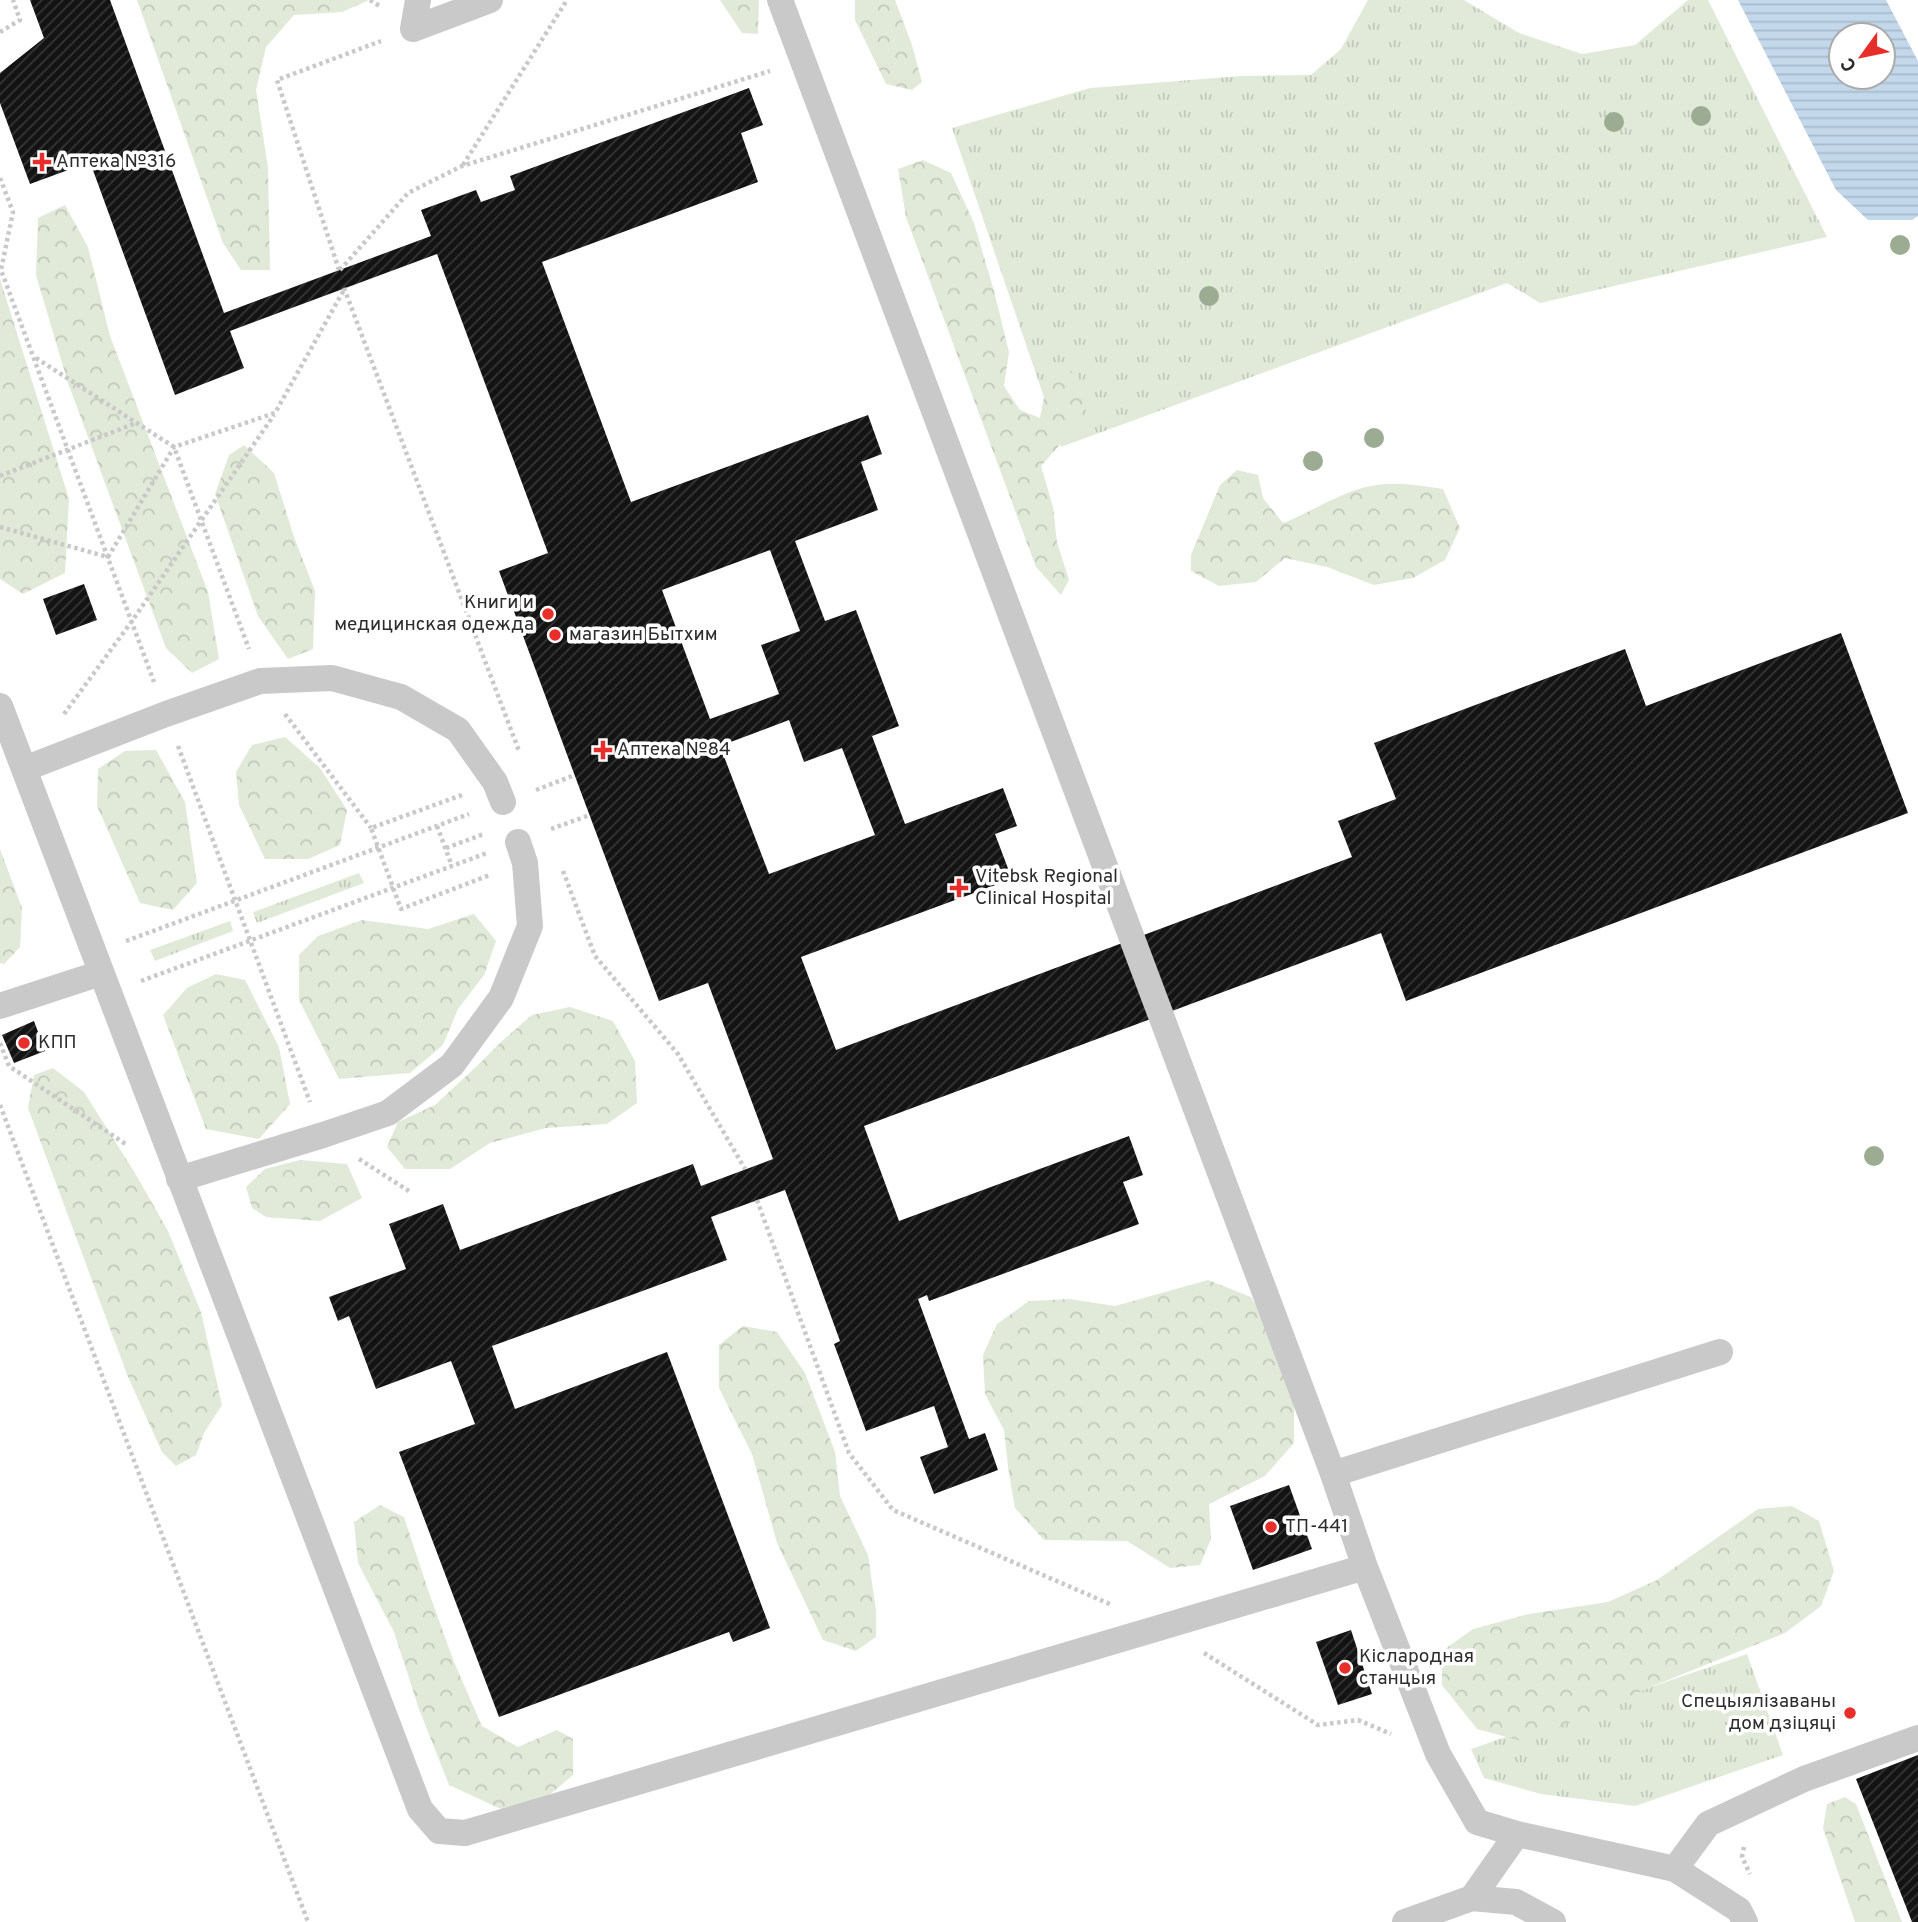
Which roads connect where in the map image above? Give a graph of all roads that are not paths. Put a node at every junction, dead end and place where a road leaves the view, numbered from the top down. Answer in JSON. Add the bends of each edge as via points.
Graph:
{"nodes":[{"id":1,"x":418,"y":0,"type":"edge"},
{"id":2,"x":490,"y":0,"type":"edge"},
{"id":3,"x":780,"y":0,"type":"edge"},
{"id":4,"x":0,"y":706,"type":"edge"},
{"id":5,"x":24,"y":769,"type":"junction"},
{"id":6,"x":499,"y":792,"type":"road end"},
{"id":7,"x":522,"y":852,"type":"road end"},
{"id":8,"x":101,"y":973,"type":"junction"},
{"id":9,"x":0,"y":1006,"type":"edge"},
{"id":10,"x":179,"y":1179,"type":"junction"},
{"id":11,"x":1720,"y":1352,"type":"dead end"},
{"id":12,"x":1333,"y":1474,"type":"junction"},
{"id":13,"x":1365,"y":1567,"type":"junction"},
{"id":14,"x":1918,"y":1738,"type":"edge"},
{"id":15,"x":1517,"y":1834,"type":"junction"},
{"id":16,"x":1675,"y":1868,"type":"junction"},
{"id":17,"x":1472,"y":1898,"type":"junction"},
{"id":18,"x":1405,"y":1922,"type":"edge"},
{"id":19,"x":1553,"y":1922,"type":"edge"},
{"id":20,"x":1745,"y":1922,"type":"edge"}],
"edges":[{"from":1,"to":2,"type":"lane","via":[[413,29]]},
{"from":3,"to":12,"type":"lane"},
{"from":4,"to":5,"type":"lane"},
{"from":5,"to":6,"type":"lane","via":[[260,681],[332,678],[401,697],[458,730]]},
{"from":5,"to":8,"type":"lane"},
{"from":7,"to":10,"type":"lane","via":[[530,926],[501,998],[452,1065],[388,1113]]},
{"from":8,"to":9,"type":"lane"},
{"from":8,"to":10,"type":"lane"},
{"from":10,"to":13,"type":"lane","via":[[420,1809],[439,1831],[465,1833]]},
{"from":11,"to":12,"type":"lane"},
{"from":12,"to":13,"type":"lane"},
{"from":13,"to":15,"type":"lane","via":[[1438,1754],[1477,1822]]},
{"from":14,"to":16,"type":"lane","via":[[1804,1779],[1708,1824]]},
{"from":15,"to":16,"type":"lane"},
{"from":15,"to":17,"type":"lane"},
{"from":16,"to":20,"type":"lane","via":[[1739,1910]]},
{"from":17,"to":18,"type":"lane"},
{"from":17,"to":19,"type":"lane","via":[[1516,1902]]}]}
